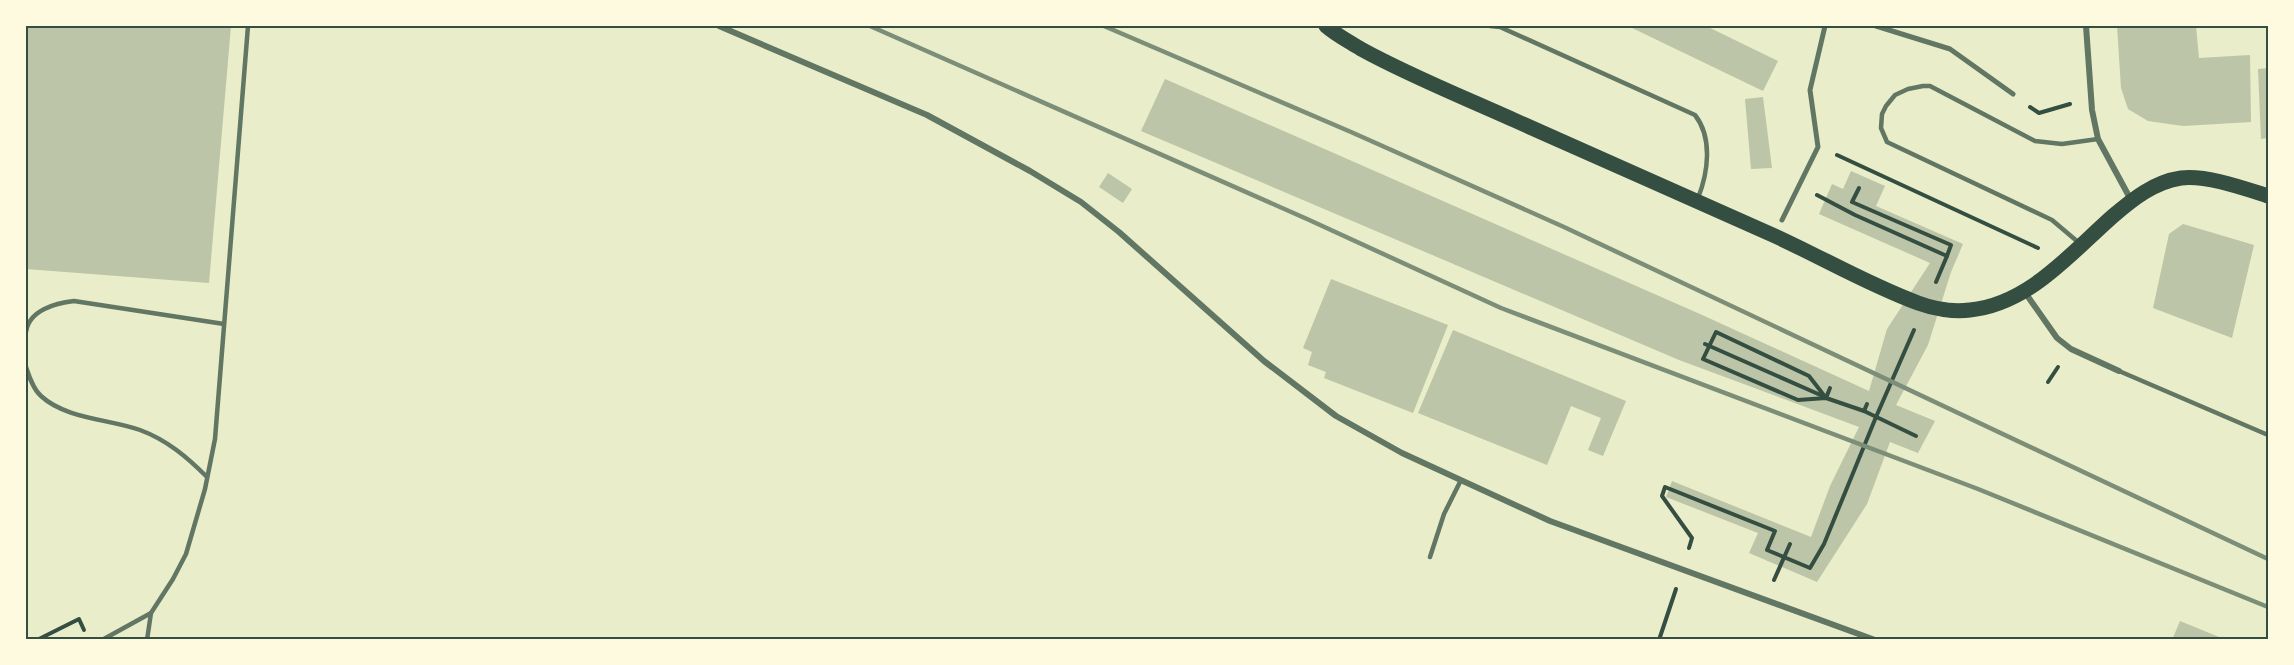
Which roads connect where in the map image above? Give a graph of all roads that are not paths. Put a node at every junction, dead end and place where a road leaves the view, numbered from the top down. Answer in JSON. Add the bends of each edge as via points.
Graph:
{"nodes":[{"id":1,"x":248,"y":26,"type":"edge"},
{"id":2,"x":719,"y":26,"type":"edge"},
{"id":3,"x":1326,"y":26,"type":"edge"},
{"id":4,"x":1490,"y":26,"type":"edge"},
{"id":5,"x":1826,"y":26,"type":"edge"},
{"id":6,"x":1876,"y":26,"type":"edge"},
{"id":7,"x":2086,"y":26,"type":"edge"},
{"id":8,"x":2013,"y":94,"type":"road end"},
{"id":9,"x":2098,"y":139,"type":"junction"},
{"id":10,"x":2268,"y":196,"type":"edge"},
{"id":11,"x":2131,"y":200,"type":"junction"},
{"id":12,"x":1696,"y":202,"type":"junction"},
{"id":13,"x":1782,"y":220,"type":"dead end"},
{"id":14,"x":2081,"y":244,"type":"junction"},
{"id":15,"x":2024,"y":291,"type":"junction"},
{"id":16,"x":224,"y":324,"type":"junction"},
{"id":17,"x":26,"y":332,"type":"edge"},
{"id":18,"x":26,"y":367,"type":"edge"},
{"id":19,"x":2119,"y":371,"type":"joint"},
{"id":20,"x":2268,"y":435,"type":"edge"},
{"id":21,"x":207,"y":477,"type":"junction"},
{"id":22,"x":1461,"y":480,"type":"junction"},
{"id":23,"x":1430,"y":557,"type":"dead end"},
{"id":24,"x":151,"y":613,"type":"junction"},
{"id":25,"x":102,"y":639,"type":"edge"},
{"id":26,"x":147,"y":639,"type":"edge"},
{"id":27,"x":1875,"y":639,"type":"edge"}],
"edges":[{"from":1,"to":16,"type":"lane"},
{"from":2,"to":22,"type":"street","via":[[927,115],[1081,202],[1264,362],[1336,416]]},
{"from":3,"to":12,"type":"main road","via":[[1381,60]]},
{"from":4,"to":12,"type":"lane","via":[[1500,27],[1695,115],[1704,129],[1707,155],[1705,181]]},
{"from":5,"to":13,"type":"street","via":[[1810,90],[1818,147]]},
{"from":6,"to":8,"type":"street","via":[[1950,49]]},
{"from":7,"to":9,"type":"street"},
{"from":9,"to":11,"type":"street"},
{"from":9,"to":14,"type":"lane","via":[[2062,144],[2035,141],[1930,86],[1895,95],[1882,114],[1881,128],[1887,142],[2052,220]]},
{"from":10,"to":11,"type":"main road","via":[[2181,178],[2155,185]]},
{"from":11,"to":14,"type":"main road"},
{"from":12,"to":15,"type":"main road","via":[[1922,304],[1967,311],[1990,307]]},
{"from":14,"to":15,"type":"main road"},
{"from":15,"to":19,"type":"street","via":[[2057,338],[2071,349]]},
{"from":16,"to":17,"type":"lane","via":[[74,301],[55,303],[38,313]]},
{"from":16,"to":21,"type":"lane","via":[[215,439]]},
{"from":18,"to":21,"type":"lane","via":[[40,395],[62,409],[140,430],[166,442]]},
{"from":19,"to":20,"type":"lane"},
{"from":21,"to":24,"type":"lane","via":[[186,554]]},
{"from":22,"to":23,"type":"lane","via":[[1444,514]]},
{"from":22,"to":27,"type":"street","via":[[1550,521]]},
{"from":24,"to":25,"type":"lane"},
{"from":24,"to":26,"type":"lane"}]}
